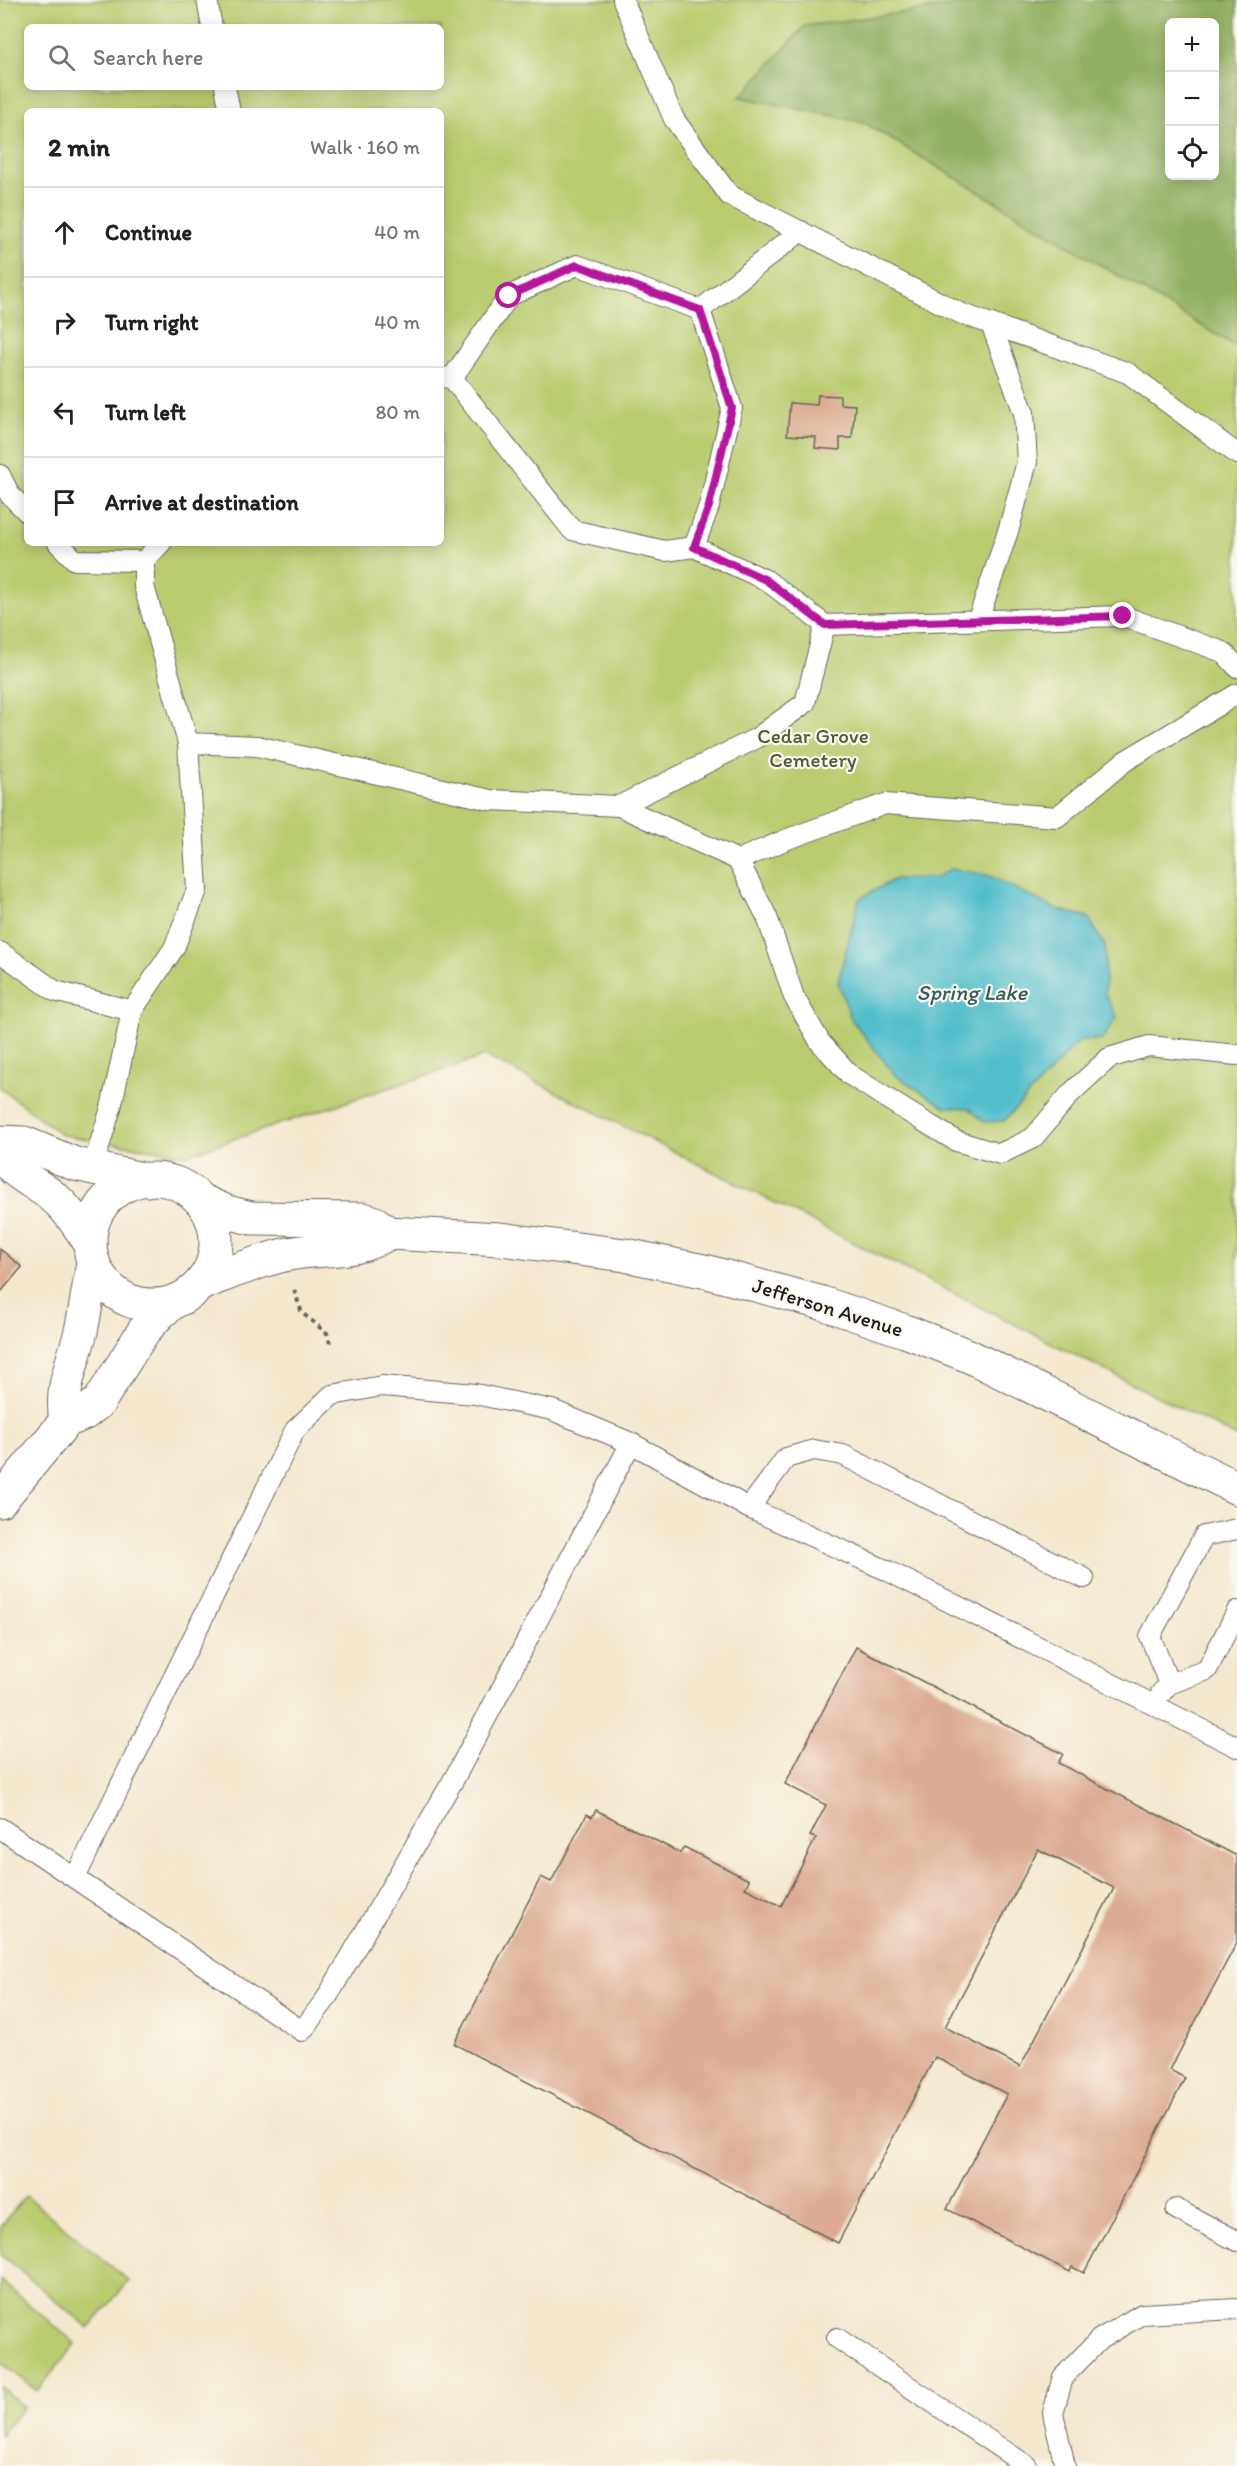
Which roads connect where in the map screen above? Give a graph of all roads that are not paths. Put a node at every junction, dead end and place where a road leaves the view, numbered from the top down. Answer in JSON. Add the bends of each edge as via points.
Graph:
{"nodes":[{"id":1,"x":207,"y":0,"type":"edge"},
{"id":2,"x":623,"y":0,"type":"edge"},
{"id":3,"x":211,"y":24,"type":"edge"},
{"id":4,"x":226,"y":90,"type":"edge"},
{"id":5,"x":229,"y":108,"type":"edge"},
{"id":6,"x":801,"y":231,"type":"junction"},
{"id":7,"x":700,"y":310,"type":"junction"},
{"id":8,"x":991,"y":324,"type":"junction"},
{"id":9,"x":446,"y":377,"type":"edge"},
{"id":10,"x":1237,"y":454,"type":"edge"},
{"id":11,"x":0,"y":475,"type":"edge"},
{"id":12,"x":24,"y":509,"type":"edge"},
{"id":13,"x":61,"y":546,"type":"edge"},
{"id":14,"x":157,"y":546,"type":"edge"},
{"id":15,"x":694,"y":547,"type":"junction"},
{"id":16,"x":144,"y":561,"type":"junction"},
{"id":17,"x":978,"y":620,"type":"junction"},
{"id":18,"x":825,"y":625,"type":"junction"},
{"id":19,"x":1237,"y":667,"type":"edge"},
{"id":20,"x":1237,"y":694,"type":"edge"},
{"id":21,"x":188,"y":743,"type":"junction"},
{"id":22,"x":619,"y":806,"type":"junction"},
{"id":23,"x":738,"y":861,"type":"junction"},
{"id":24,"x":0,"y":952,"type":"edge"},
{"id":25,"x":132,"y":1011,"type":"junction"},
{"id":26,"x":1237,"y":1055,"type":"edge"},
{"id":27,"x":0,"y":1142,"type":"edge"},
{"id":28,"x":0,"y":1151,"type":"edge"},
{"id":29,"x":92,"y":1169,"type":"junction"},
{"id":30,"x":147,"y":1180,"type":"junction"},
{"id":31,"x":200,"y":1200,"type":"junction"},
{"id":32,"x":388,"y":1233,"type":"junction"},
{"id":33,"x":92,"y":1252,"type":"junction"},
{"id":34,"x":188,"y":1293,"type":"junction"},
{"id":35,"x":66,"y":1421,"type":"junction"},
{"id":36,"x":631,"y":1443,"type":"junction"},
{"id":37,"x":1237,"y":1488,"type":"edge"},
{"id":38,"x":0,"y":1501,"type":"edge"},
{"id":39,"x":749,"y":1508,"type":"junction"},
{"id":40,"x":1237,"y":1529,"type":"edge"},
{"id":41,"x":1084,"y":1578,"type":"dead end"},
{"id":42,"x":1237,"y":1611,"type":"edge"},
{"id":43,"x":1169,"y":1684,"type":"junction"},
{"id":44,"x":1152,"y":1704,"type":"junction"},
{"id":45,"x":1237,"y":1747,"type":"edge"},
{"id":46,"x":0,"y":1828,"type":"edge"},
{"id":47,"x":75,"y":1878,"type":"junction"},
{"id":48,"x":1176,"y":2209,"type":"dead end"},
{"id":49,"x":1237,"y":2241,"type":"edge"},
{"id":50,"x":1237,"y":2309,"type":"edge"},
{"id":51,"x":837,"y":2338,"type":"dead end"},
{"id":52,"x":1027,"y":2466,"type":"edge"},
{"id":53,"x":1065,"y":2466,"type":"edge"}],
"edges":[{"from":1,"to":3,"type":"lane"},
{"from":2,"to":6,"type":"lane","via":[[674,120],[729,195]]},
{"from":4,"to":5,"type":"lane"},
{"from":6,"to":7,"type":"lane"},
{"from":6,"to":8,"type":"lane","via":[[960,313]]},
{"from":7,"to":9,"type":"lane","via":[[577,265],[509,296]]},
{"from":7,"to":15,"type":"lane","via":[[732,408],[709,506]]},
{"from":8,"to":10,"type":"lane","via":[[1128,373]]},
{"from":8,"to":17,"type":"lane","via":[[1024,413],[1027,462]]},
{"from":9,"to":15,"type":"lane","via":[[572,530],[665,551]]},
{"from":11,"to":12,"type":"lane","via":[[10,495]]},
{"from":13,"to":16,"type":"lane","via":[[75,560]]},
{"from":14,"to":16,"type":"lane"},
{"from":15,"to":18,"type":"lane","via":[[766,580]]},
{"from":16,"to":21,"type":"lane","via":[[144,586]]},
{"from":17,"to":18,"type":"lane"},
{"from":17,"to":19,"type":"lane","via":[[1123,616],[1222,652]]},
{"from":18,"to":22,"type":"lane","via":[[805,703],[757,738]]},
{"from":20,"to":23,"type":"lane","via":[[1125,761],[1057,817],[885,804]]},
{"from":21,"to":22,"type":"lane","via":[[257,746],[490,800]]},
{"from":21,"to":25,"type":"lane","via":[[197,890],[174,948]]},
{"from":22,"to":23,"type":"lane"},
{"from":23,"to":26,"type":"lane","via":[[767,917],[794,998],[820,1042],[850,1075],[956,1141],[1000,1154],[1033,1138],[1071,1093],[1109,1058],[1149,1046]]},
{"from":24,"to":25,"type":"lane","via":[[55,991]]},
{"from":25,"to":29,"type":"lane","via":[[111,1108]]},
{"from":27,"to":29,"type":"main road","via":[[24,1143]]},
{"from":28,"to":33,"type":"main road","via":[[8,1164],[57,1201],[77,1222]]},
{"from":29,"to":30,"type":"main road"},
{"from":30,"to":31,"type":"main road","via":[[170,1182]]},
{"from":30,"to":33,"type":"main road","via":[[126,1186],[108,1198],[97,1214]]},
{"from":31,"to":32,"type":"main road","name":"Jefferson Avenue","via":[[251,1218],[363,1219]]},
{"from":31,"to":34,"type":"main road","via":[[212,1219],[216,1243],[212,1265]]},
{"from":32,"to":34,"type":"main road","via":[[361,1247],[285,1254]]},
{"from":32,"to":37,"type":"main road","name":"Jefferson Avenue","via":[[500,1239],[635,1257],[822,1303],[969,1356]]},
{"from":33,"to":34,"type":"main road","via":[[110,1288],[127,1299],[156,1305]]},
{"from":33,"to":35,"type":"main road","via":[[81,1331],[64,1386]]},
{"from":34,"to":35,"type":"main road","via":[[160,1313],[143,1332],[99,1402]]},
{"from":35,"to":38,"type":"main road"},
{"from":36,"to":39,"type":"lane"},
{"from":36,"to":47,"type":"lane","via":[[552,1410],[475,1394],[382,1386],[332,1395],[295,1430]]},
{"from":36,"to":47,"type":"lane","via":[[455,1777],[327,1999],[302,2031]]},
{"from":39,"to":41,"type":"lane","via":[[786,1458],[814,1450],[843,1455]]},
{"from":39,"to":44,"type":"lane","via":[[888,1571]]},
{"from":40,"to":43,"type":"lane","via":[[1204,1536],[1150,1636]]},
{"from":42,"to":43,"type":"lane","via":[[1207,1670]]},
{"from":43,"to":44,"type":"lane"},
{"from":44,"to":45,"type":"lane"},
{"from":46,"to":47,"type":"lane"},
{"from":48,"to":49,"type":"lane"},
{"from":50,"to":53,"type":"lane","via":[[1142,2314],[1100,2339],[1063,2378],[1053,2412]]},
{"from":51,"to":52,"type":"lane"}]}
